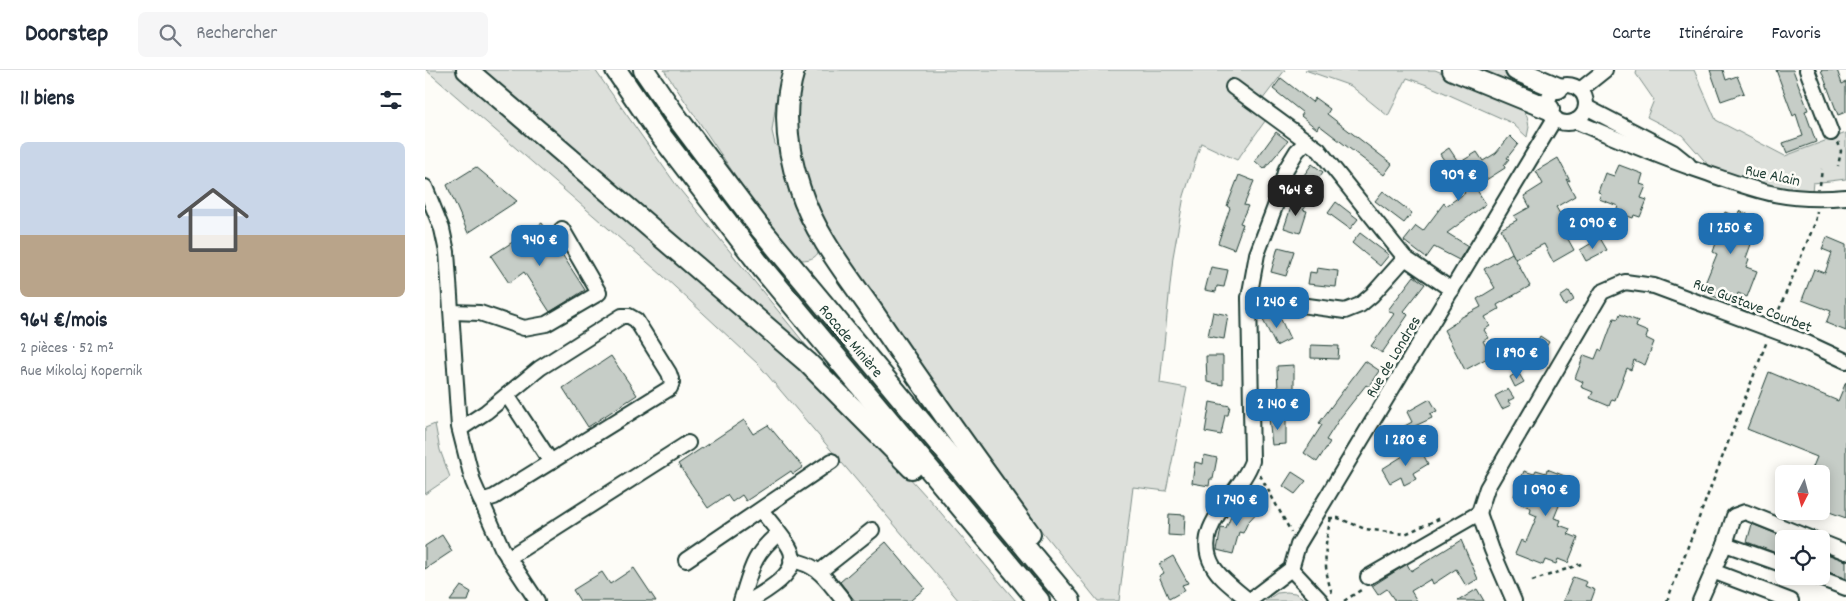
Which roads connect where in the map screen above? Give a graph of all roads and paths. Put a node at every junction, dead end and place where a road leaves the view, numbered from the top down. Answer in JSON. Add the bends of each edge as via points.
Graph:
{"nodes":[{"id":1,"x":467,"y":70,"type":"edge"},
{"id":2,"x":615,"y":70,"type":"edge"},
{"id":3,"x":644,"y":70,"type":"edge"},
{"id":4,"x":794,"y":70,"type":"edge"},
{"id":5,"x":1453,"y":70,"type":"edge"},
{"id":6,"x":1516,"y":70,"type":"edge"},
{"id":7,"x":1605,"y":70,"type":"edge"},
{"id":8,"x":1807,"y":70,"type":"edge"},
{"id":9,"x":1233,"y":87,"type":"dead end"},
{"id":10,"x":1558,"y":88,"type":"junction"},
{"id":11,"x":1580,"y":90,"type":"junction"},
{"id":12,"x":1586,"y":107,"type":"junction"},
{"id":13,"x":1552,"y":114,"type":"junction"},
{"id":14,"x":1575,"y":121,"type":"junction"},
{"id":15,"x":1831,"y":133,"type":"joint"},
{"id":16,"x":1307,"y":141,"type":"junction"},
{"id":17,"x":1838,"y":166,"type":"dead end"},
{"id":18,"x":1695,"y":169,"type":"junction"},
{"id":19,"x":425,"y":187,"type":"edge"},
{"id":20,"x":1846,"y":197,"type":"edge"},
{"id":21,"x":1819,"y":198,"type":"junction"},
{"id":22,"x":561,"y":229,"type":"dead end"},
{"id":23,"x":1405,"y":258,"type":"junction"},
{"id":24,"x":1452,"y":290,"type":"junction"},
{"id":25,"x":1249,"y":298,"type":"junction"},
{"id":26,"x":452,"y":312,"type":"junction"},
{"id":27,"x":1772,"y":329,"type":"junction"},
{"id":28,"x":1846,"y":361,"type":"edge"},
{"id":29,"x":507,"y":395,"type":"junction"},
{"id":30,"x":460,"y":429,"type":"junction"},
{"id":31,"x":688,"y":443,"type":"dead end"},
{"id":32,"x":1252,"y":460,"type":"junction"},
{"id":33,"x":832,"y":461,"type":"dead end"},
{"id":34,"x":551,"y":462,"type":"junction"},
{"id":35,"x":481,"y":502,"type":"junction"},
{"id":36,"x":960,"y":507,"type":"junction"},
{"id":37,"x":761,"y":510,"type":"junction"},
{"id":38,"x":1479,"y":513,"type":"junction"},
{"id":39,"x":1447,"y":516,"type":"dead end"},
{"id":40,"x":1331,"y":518,"type":"junction"},
{"id":41,"x":1314,"y":519,"type":"junction"},
{"id":42,"x":872,"y":530,"type":"dead end"},
{"id":43,"x":1790,"y":530,"type":"edge"},
{"id":44,"x":778,"y":534,"type":"junction"},
{"id":45,"x":1725,"y":544,"type":"junction"},
{"id":46,"x":1298,"y":545,"type":"junction"},
{"id":47,"x":1830,"y":546,"type":"edge"},
{"id":48,"x":1846,"y":552,"type":"edge"},
{"id":49,"x":509,"y":558,"type":"junction"},
{"id":50,"x":687,"y":560,"type":"dead end"},
{"id":51,"x":791,"y":560,"type":"junction"},
{"id":52,"x":1775,"y":562,"type":"edge"},
{"id":53,"x":1584,"y":563,"type":"dead end"},
{"id":54,"x":1043,"y":568,"type":"junction"},
{"id":55,"x":1291,"y":569,"type":"junction"},
{"id":56,"x":819,"y":572,"type":"junction"},
{"id":57,"x":1715,"y":572,"type":"junction"},
{"id":58,"x":1368,"y":577,"type":"joint"},
{"id":59,"x":1532,"y":581,"type":"dead end"},
{"id":60,"x":1830,"y":582,"type":"edge"},
{"id":61,"x":1846,"y":588,"type":"edge"},
{"id":62,"x":1327,"y":599,"type":"edge"},
{"id":63,"x":537,"y":601,"type":"edge"},
{"id":64,"x":741,"y":601,"type":"edge"},
{"id":65,"x":750,"y":601,"type":"edge"},
{"id":66,"x":844,"y":601,"type":"edge"},
{"id":67,"x":1039,"y":601,"type":"edge"},
{"id":68,"x":1070,"y":601,"type":"edge"},
{"id":69,"x":1249,"y":601,"type":"edge"},
{"id":70,"x":1344,"y":601,"type":"edge"},
{"id":71,"x":1514,"y":601,"type":"edge"},
{"id":72,"x":1667,"y":601,"type":"edge"},
{"id":73,"x":1700,"y":601,"type":"edge"},
{"id":74,"x":1791,"y":601,"type":"edge"}],
"edges":[{"from":1,"to":36,"type":"highway","via":[[807,362],[935,492]]},
{"from":2,"to":36,"type":"highway","name":"Rocade Minière","via":[[763,269]]},
{"from":3,"to":54,"type":"highway","name":"Rocade Minière","via":[[760,228]]},
{"from":4,"to":54,"type":"highway","via":[[788,103],[788,134],[800,191],[819,229],[901,355],[1038,546]]},
{"from":5,"to":13,"type":"highway"},
{"from":6,"to":10,"type":"highway"},
{"from":7,"to":11,"type":"street"},
{"from":8,"to":15,"type":"street"},
{"from":9,"to":16,"type":"street"},
{"from":10,"to":11,"type":"street","via":[[1565,85]]},
{"from":10,"to":13,"type":"street","via":[[1550,96]]},
{"from":11,"to":12,"type":"street"},
{"from":12,"to":14,"type":"street"},
{"from":12,"to":18,"type":"street","name":"Rue Alain","via":[[1673,152]]},
{"from":13,"to":14,"type":"street","via":[[1565,123]]},
{"from":13,"to":24,"type":"street","name":"Rue de Londres"},
{"from":14,"to":18,"type":"street","name":"Rue Alain","via":[[1668,161]]},
{"from":15,"to":17,"type":"path","via":[[1839,144]]},
{"from":16,"to":23,"type":"street","via":[[1319,150]]},
{"from":16,"to":25,"type":"street","via":[[1286,170],[1257,254]]},
{"from":18,"to":21,"type":"street","name":"Rue Alain","via":[[1770,195]]},
{"from":19,"to":26,"type":"street","via":[[442,229],[447,252]]},
{"from":20,"to":21,"type":"street","name":"Rue Alain"},
{"from":21,"to":27,"type":"path","via":[[1815,223]]},
{"from":22,"to":26,"type":"street","via":[[599,293],[546,324],[524,328],[480,313]]},
{"from":23,"to":24,"type":"street"},
{"from":23,"to":25,"type":"street","via":[[1372,295],[1345,311]]},
{"from":24,"to":41,"type":"street","name":"Rue de Londres"},
{"from":25,"to":32,"type":"street"},
{"from":26,"to":30,"type":"street"},
{"from":27,"to":28,"type":"street","name":"Rue Gustave Courbet"},
{"from":27,"to":38,"type":"street","name":"Rue Gustave Courbet","via":[[1654,286],[1625,282],[1602,292],[1487,488]]},
{"from":27,"to":72,"type":"path"},
{"from":29,"to":30,"type":"street"},
{"from":29,"to":34,"type":"street"},
{"from":29,"to":34,"type":"street","via":[[540,368],[622,316],[636,320],[669,373],[670,388]]},
{"from":30,"to":35,"type":"street"},
{"from":31,"to":49,"type":"street"},
{"from":32,"to":46,"type":"path"},
{"from":32,"to":69,"type":"street","via":[[1242,483],[1213,522],[1207,544],[1213,566]]},
{"from":33,"to":37,"type":"street"},
{"from":34,"to":35,"type":"street"},
{"from":35,"to":49,"type":"street"},
{"from":36,"to":67,"type":"highway","name":"Rocade Minière"},
{"from":37,"to":44,"type":"street"},
{"from":37,"to":50,"type":"street"},
{"from":38,"to":58,"type":"street"},
{"from":38,"to":71,"type":"street"},
{"from":39,"to":40,"type":"path","via":[[1405,534],[1365,529]]},
{"from":40,"to":41,"type":"path"},
{"from":40,"to":62,"type":"path","via":[[1325,555]]},
{"from":41,"to":46,"type":"street","name":"Rue de Londres"},
{"from":42,"to":56,"type":"street"},
{"from":43,"to":45,"type":"street","via":[[1745,512],[1734,516]]},
{"from":44,"to":51,"type":"street","via":[[789,548]]},
{"from":44,"to":64,"type":"street","via":[[756,556]]},
{"from":45,"to":52,"type":"street"},
{"from":45,"to":57,"type":"street"},
{"from":46,"to":55,"type":"street","name":"Rue de Londres"},
{"from":47,"to":48,"type":"street"},
{"from":49,"to":63,"type":"street"},
{"from":51,"to":56,"type":"street","via":[[807,562]]},
{"from":51,"to":65,"type":"street","via":[[785,576]]},
{"from":53,"to":59,"type":"path"},
{"from":54,"to":68,"type":"highway","name":"Rocade Minière"},
{"from":55,"to":62,"type":"street"},
{"from":55,"to":69,"type":"street"},
{"from":56,"to":66,"type":"street"},
{"from":57,"to":73,"type":"street"},
{"from":57,"to":74,"type":"street"},
{"from":58,"to":70,"type":"path","via":[[1370,584]]},
{"from":60,"to":61,"type":"street"}]}
